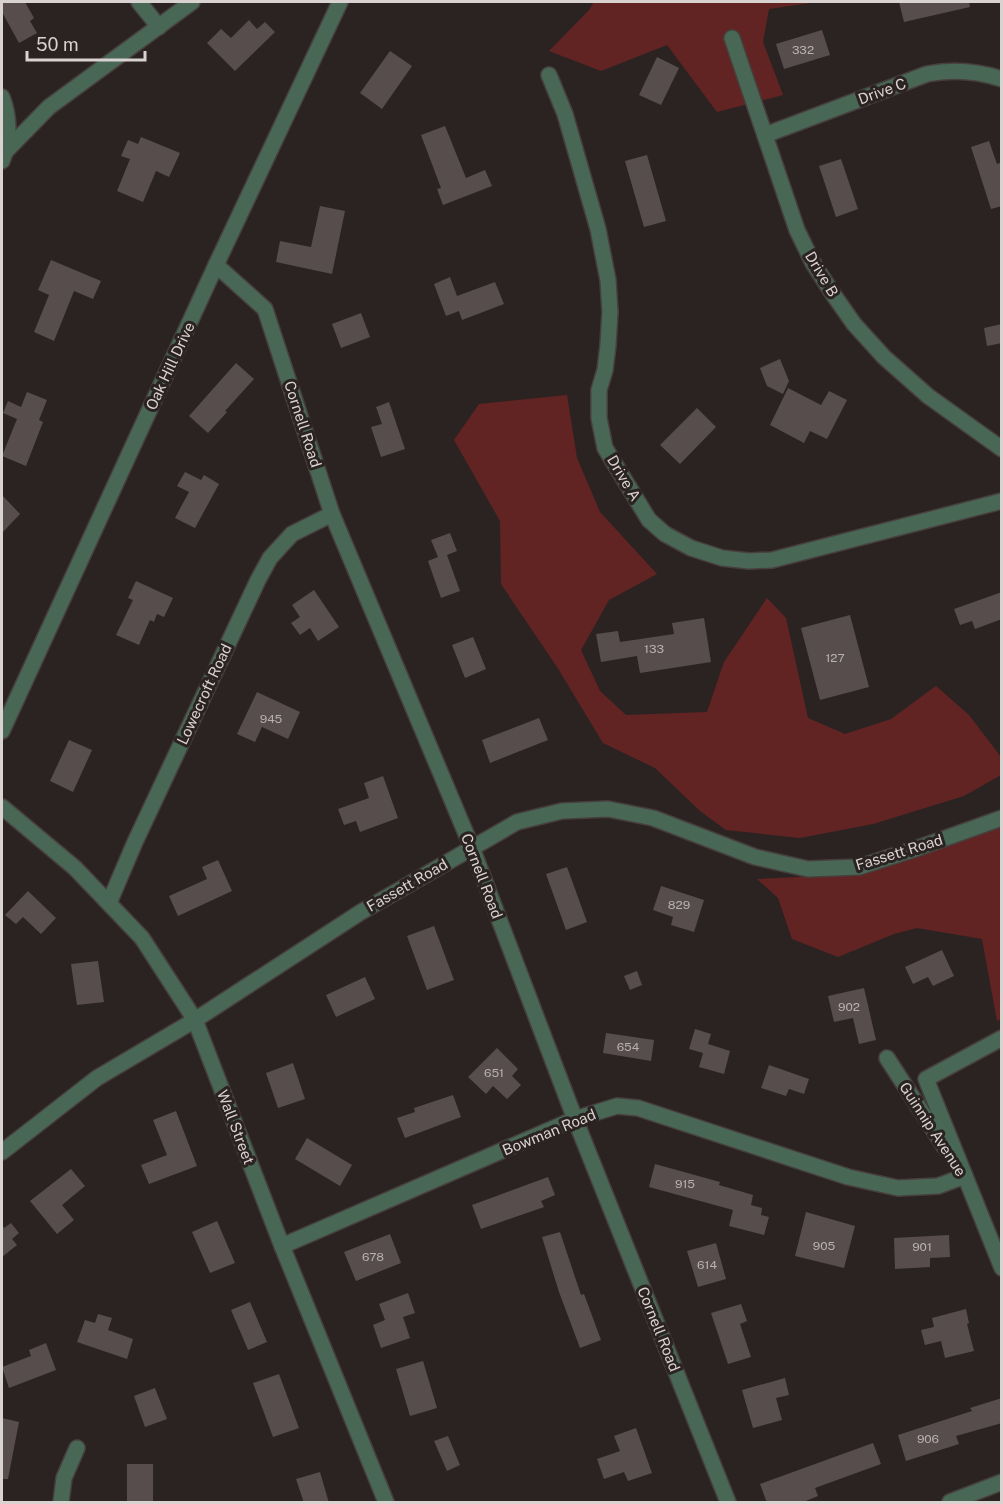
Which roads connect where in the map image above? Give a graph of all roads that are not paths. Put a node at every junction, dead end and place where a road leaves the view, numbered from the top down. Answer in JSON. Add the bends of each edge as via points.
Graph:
{"nodes":[{"id":1,"x":139,"y":2,"type":"edge"},
{"id":2,"x":192,"y":2,"type":"edge"},
{"id":3,"x":340,"y":2,"type":"edge"},
{"id":4,"x":159,"y":27,"type":"junction"},
{"id":5,"x":732,"y":38,"type":"dead end"},
{"id":6,"x":549,"y":75,"type":"dead end"},
{"id":7,"x":1002,"y":80,"type":"edge"},
{"id":8,"x":2,"y":97,"type":"edge"},
{"id":9,"x":765,"y":135,"type":"junction"},
{"id":10,"x":4,"y":156,"type":"edge"},
{"id":11,"x":216,"y":265,"type":"junction"},
{"id":12,"x":1002,"y":449,"type":"edge"},
{"id":13,"x":1002,"y":501,"type":"edge"},
{"id":14,"x":333,"y":514,"type":"junction"},
{"id":15,"x":2,"y":731,"type":"edge"},
{"id":16,"x":2,"y":807,"type":"edge"},
{"id":17,"x":1002,"y":818,"type":"edge"},
{"id":18,"x":472,"y":848,"type":"junction"},
{"id":19,"x":109,"y":903,"type":"junction"},
{"id":20,"x":195,"y":1020,"type":"junction"},
{"id":21,"x":1002,"y":1038,"type":"edge"},
{"id":22,"x":887,"y":1058,"type":"dead end"},
{"id":23,"x":575,"y":1119,"type":"junction"},
{"id":24,"x":2,"y":1152,"type":"edge"},
{"id":25,"x":965,"y":1176,"type":"junction"},
{"id":26,"x":282,"y":1246,"type":"junction"},
{"id":27,"x":1002,"y":1268,"type":"edge"},
{"id":28,"x":77,"y":1448,"type":"dead end"},
{"id":29,"x":1002,"y":1482,"type":"edge"},
{"id":30,"x":61,"y":1503,"type":"edge"},
{"id":31,"x":386,"y":1503,"type":"edge"},
{"id":32,"x":728,"y":1503,"type":"edge"},
{"id":33,"x":950,"y":1503,"type":"edge"}],
"edges":[{"from":1,"to":4,"type":"street"},
{"from":2,"to":4,"type":"street"},
{"from":3,"to":11,"type":"street","name":"Oak Hill Drive"},
{"from":4,"to":10,"type":"street","via":[[49,107]]},
{"from":5,"to":9,"type":"street","name":"Drive B"},
{"from":6,"to":13,"type":"street","name":"Drive A","via":[[565,114],[598,229],[608,280],[608,345],[599,390],[605,448],[649,520],[691,548],[722,558],[771,560]]},
{"from":7,"to":9,"type":"street","name":"Drive C","via":[[960,71],[927,74]]},
{"from":8,"to":10,"type":"street","via":[[8,125]]},
{"from":9,"to":12,"type":"street","name":"Drive B","via":[[797,230],[813,263],[854,324],[928,396]]},
{"from":11,"to":14,"type":"street","name":"Cornell Road","via":[[265,309]]},
{"from":11,"to":15,"type":"street","name":"Oak Hill Drive"},
{"from":14,"to":18,"type":"street","name":"Cornell Road"},
{"from":14,"to":19,"type":"street","name":"Lowecroft Road","via":[[292,534],[270,558]]},
{"from":16,"to":19,"type":"street","name":"Wall Street","via":[[75,868]]},
{"from":17,"to":18,"type":"street","name":"Fassett Road","via":[[859,867],[808,868],[755,857],[653,818],[608,809],[562,811],[517,822]]},
{"from":18,"to":20,"type":"street","name":"Fassett Road","via":[[361,912]]},
{"from":18,"to":23,"type":"street","name":"Cornell Road"},
{"from":19,"to":20,"type":"street","name":"Wall Street","via":[[142,938]]},
{"from":20,"to":24,"type":"street","name":"Fassett Road","via":[[97,1078]]},
{"from":20,"to":26,"type":"street","name":"Wall Street"},
{"from":21,"to":25,"type":"street","via":[[926,1079]]},
{"from":22,"to":25,"type":"street","name":"Guinnip Avenue"},
{"from":23,"to":25,"type":"street","name":"Bowman Road","via":[[617,1106],[638,1108],[848,1177],[898,1188],[938,1186]]},
{"from":23,"to":26,"type":"street","name":"Bowman Road"},
{"from":23,"to":32,"type":"street","name":"Cornell Road"},
{"from":25,"to":27,"type":"street","name":"Guinnip Avenue"},
{"from":26,"to":31,"type":"street","name":"Wall Street"},
{"from":28,"to":30,"type":"street","via":[[64,1478]]},
{"from":29,"to":33,"type":"street"}]}
